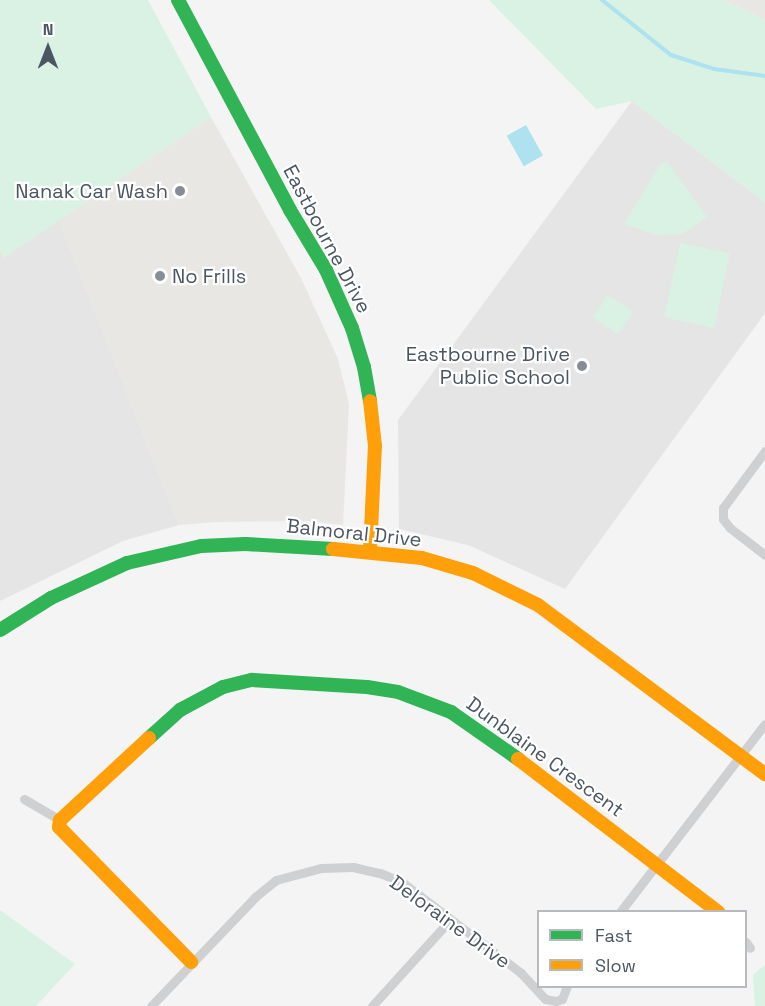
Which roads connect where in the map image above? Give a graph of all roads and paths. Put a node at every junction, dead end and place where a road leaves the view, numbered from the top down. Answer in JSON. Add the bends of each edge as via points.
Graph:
{"nodes":[{"id":1,"x":178,"y":0,"type":"edge"},
{"id":2,"x":765,"y":451,"type":"edge"},
{"id":3,"x":370,"y":551,"type":"junction"},
{"id":4,"x":765,"y":555,"type":"edge"},
{"id":5,"x":0,"y":630,"type":"edge"},
{"id":6,"x":765,"y":724,"type":"edge"},
{"id":7,"x":741,"y":756,"type":"junction"},
{"id":8,"x":765,"y":774,"type":"edge"},
{"id":9,"x":24,"y":799,"type":"dead end"},
{"id":10,"x":60,"y":820,"type":"junction"},
{"id":11,"x":656,"y":864,"type":"junction"},
{"id":12,"x":622,"y":910,"type":"edge"},
{"id":13,"x":715,"y":910,"type":"edge"},
{"id":14,"x":450,"y":920,"type":"junction"},
{"id":15,"x":191,"y":962,"type":"junction"},
{"id":16,"x":567,"y":988,"type":"edge"},
{"id":17,"x":151,"y":1006,"type":"edge"},
{"id":18,"x":372,"y":1006,"type":"edge"}],
"edges":[{"from":1,"to":3,"type":"street","name":"Eastbourne Drive","via":[[326,270],[352,328],[373,418]]},
{"from":2,"to":4,"type":"street","via":[[723,508],[723,519]]},
{"from":3,"to":5,"type":"street","name":"Balmoral Drive","via":[[244,544],[175,551],[127,563],[51,598]]},
{"from":3,"to":7,"type":"street","name":"Balmoral Drive","via":[[430,561],[505,586],[538,605]]},
{"from":6,"to":7,"type":"street"},
{"from":7,"to":8,"type":"street","name":"Balmoral Drive"},
{"from":7,"to":11,"type":"street"},
{"from":9,"to":10,"type":"street"},
{"from":10,"to":11,"type":"street","name":"Dunblaine Crescent","via":[[193,701],[223,687],[252,680],[283,681],[398,692],[451,712]]},
{"from":10,"to":15,"type":"street","via":[[63,834]]},
{"from":11,"to":12,"type":"street"},
{"from":11,"to":13,"type":"street","name":"Dunblaine Crescent"},
{"from":14,"to":15,"type":"street","name":"Deloraine Drive","via":[[402,882],[380,873],[352,867],[321,868],[276,880]]},
{"from":14,"to":16,"type":"street","name":"Deloraine Drive","via":[[521,973],[545,999],[562,999]]},
{"from":14,"to":18,"type":"street"},
{"from":15,"to":17,"type":"street","name":"Deloraine Drive"}]}
